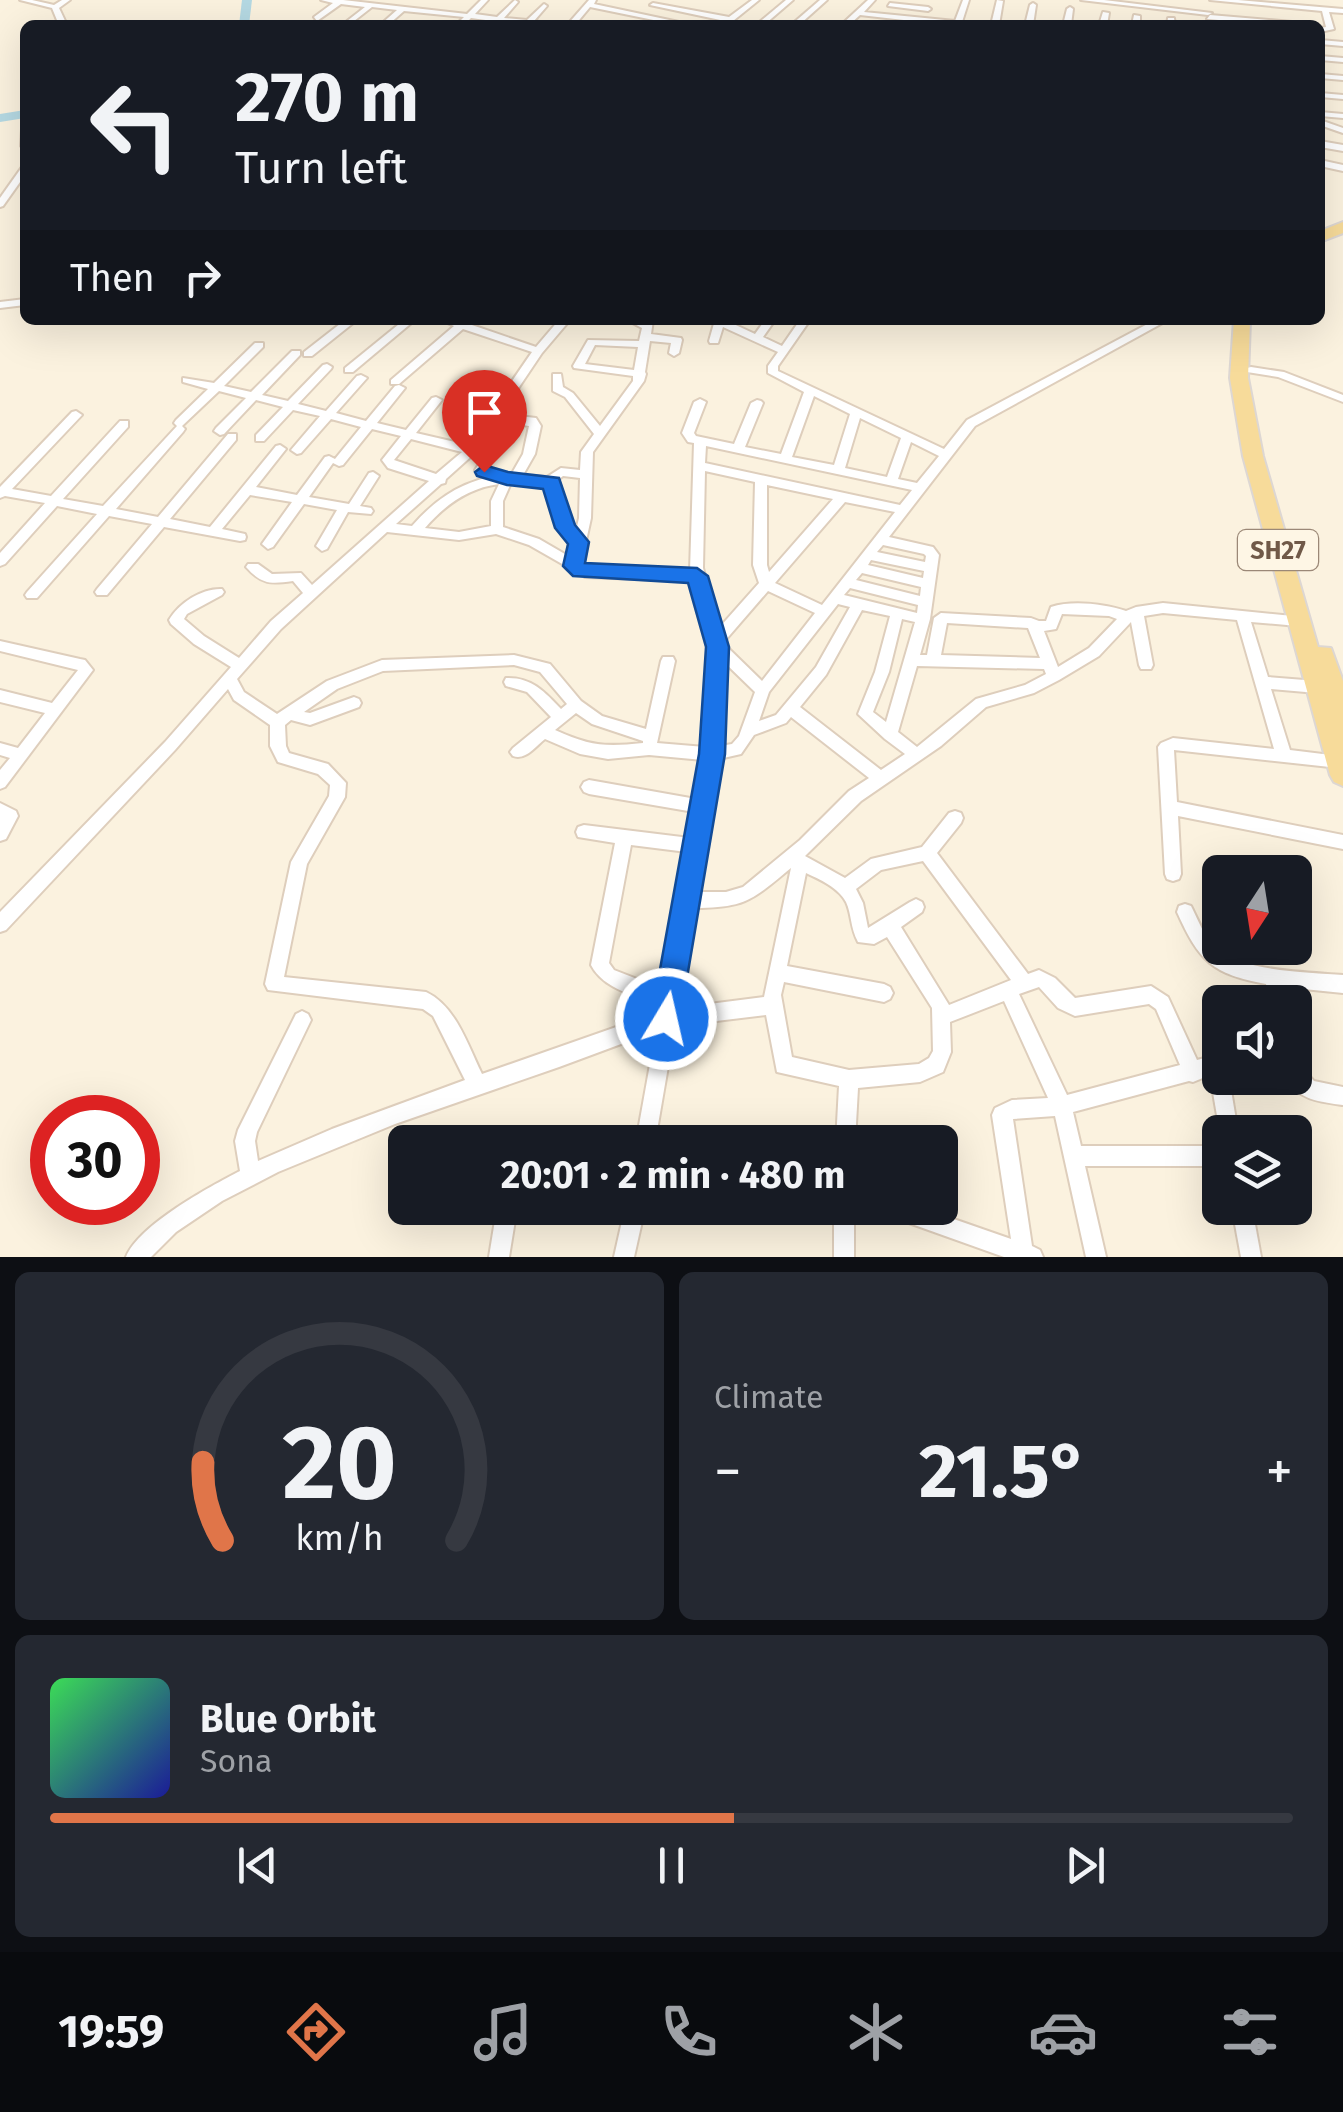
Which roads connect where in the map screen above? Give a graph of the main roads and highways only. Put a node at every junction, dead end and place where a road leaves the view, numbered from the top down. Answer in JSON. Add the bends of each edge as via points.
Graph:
{"nodes":[{"id":1,"x":1242,"y":325,"type":"edge"},
{"id":2,"x":1254,"y":325,"type":"edge"},
{"id":3,"x":1332,"y":686,"type":"edge"},
{"id":4,"x":1343,"y":718,"type":"edge"},
{"id":5,"x":1341,"y":769,"type":"edge"}],
"edges":[{"from":1,"to":3,"type":"main road","number":"SH27","via":[[1242,404],[1298,621]]},
{"from":2,"to":3,"type":"main road","number":"SH27","via":[[1258,428]]},
{"from":3,"to":4,"type":"main road","number":"SH27"},
{"from":3,"to":5,"type":"main road","number":"SH27"}]}
